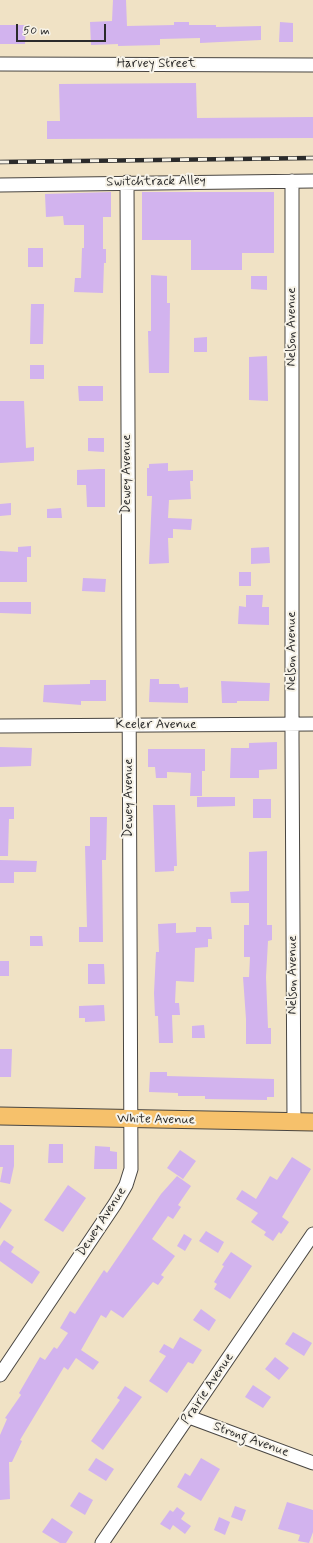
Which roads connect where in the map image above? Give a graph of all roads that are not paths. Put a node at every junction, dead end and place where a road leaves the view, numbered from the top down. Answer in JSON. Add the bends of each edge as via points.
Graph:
{"nodes":[{"id":1,"x":0,"y":64,"type":"edge"},
{"id":2,"x":313,"y":65,"type":"edge"},
{"id":3,"x":292,"y":181,"type":"junction"},
{"id":4,"x":313,"y":181,"type":"edge"},
{"id":5,"x":126,"y":182,"type":"junction"},
{"id":6,"x":0,"y":185,"type":"edge"},
{"id":7,"x":292,"y":724,"type":"junction"},
{"id":8,"x":313,"y":724,"type":"edge"},
{"id":9,"x":128,"y":725,"type":"junction"},
{"id":10,"x":0,"y":726,"type":"edge"},
{"id":11,"x":0,"y":1116,"type":"edge"},
{"id":12,"x":131,"y":1120,"type":"junction"},
{"id":13,"x":294,"y":1121,"type":"junction"},
{"id":14,"x":313,"y":1122,"type":"edge"},
{"id":15,"x":313,"y":1234,"type":"edge"},
{"id":16,"x":0,"y":1375,"type":"edge"},
{"id":17,"x":189,"y":1417,"type":"junction"},
{"id":18,"x":313,"y":1463,"type":"edge"},
{"id":19,"x":102,"y":1543,"type":"edge"}],
"edges":[{"from":1,"to":2,"type":"street","name":"Harvey Street"},
{"from":3,"to":4,"type":"street","name":"Switchtrack Alley"},
{"from":3,"to":5,"type":"street","name":"Switchtrack Alley"},
{"from":3,"to":7,"type":"street","name":"Nelson Avenue"},
{"from":5,"to":6,"type":"street","name":"Switchtrack Alley"},
{"from":5,"to":9,"type":"street","name":"Dewey Avenue"},
{"from":7,"to":8,"type":"street","name":"Keeler Avenue"},
{"from":7,"to":9,"type":"street","name":"Keeler Avenue"},
{"from":7,"to":13,"type":"street","name":"Nelson Avenue"},
{"from":9,"to":10,"type":"street","name":"Keeler Avenue"},
{"from":9,"to":12,"type":"street","name":"Dewey Avenue"},
{"from":11,"to":12,"type":"main road","name":"White Avenue"},
{"from":12,"to":13,"type":"main road","name":"White Avenue"},
{"from":12,"to":16,"type":"street","name":"Dewey Avenue","via":[[131,1170],[126,1185]]},
{"from":13,"to":14,"type":"main road","name":"White Avenue"},
{"from":15,"to":17,"type":"street","name":"Prairie Avenue"},
{"from":17,"to":18,"type":"street","name":"Strong Avenue"},
{"from":17,"to":19,"type":"street","name":"Prairie Avenue"}]}
